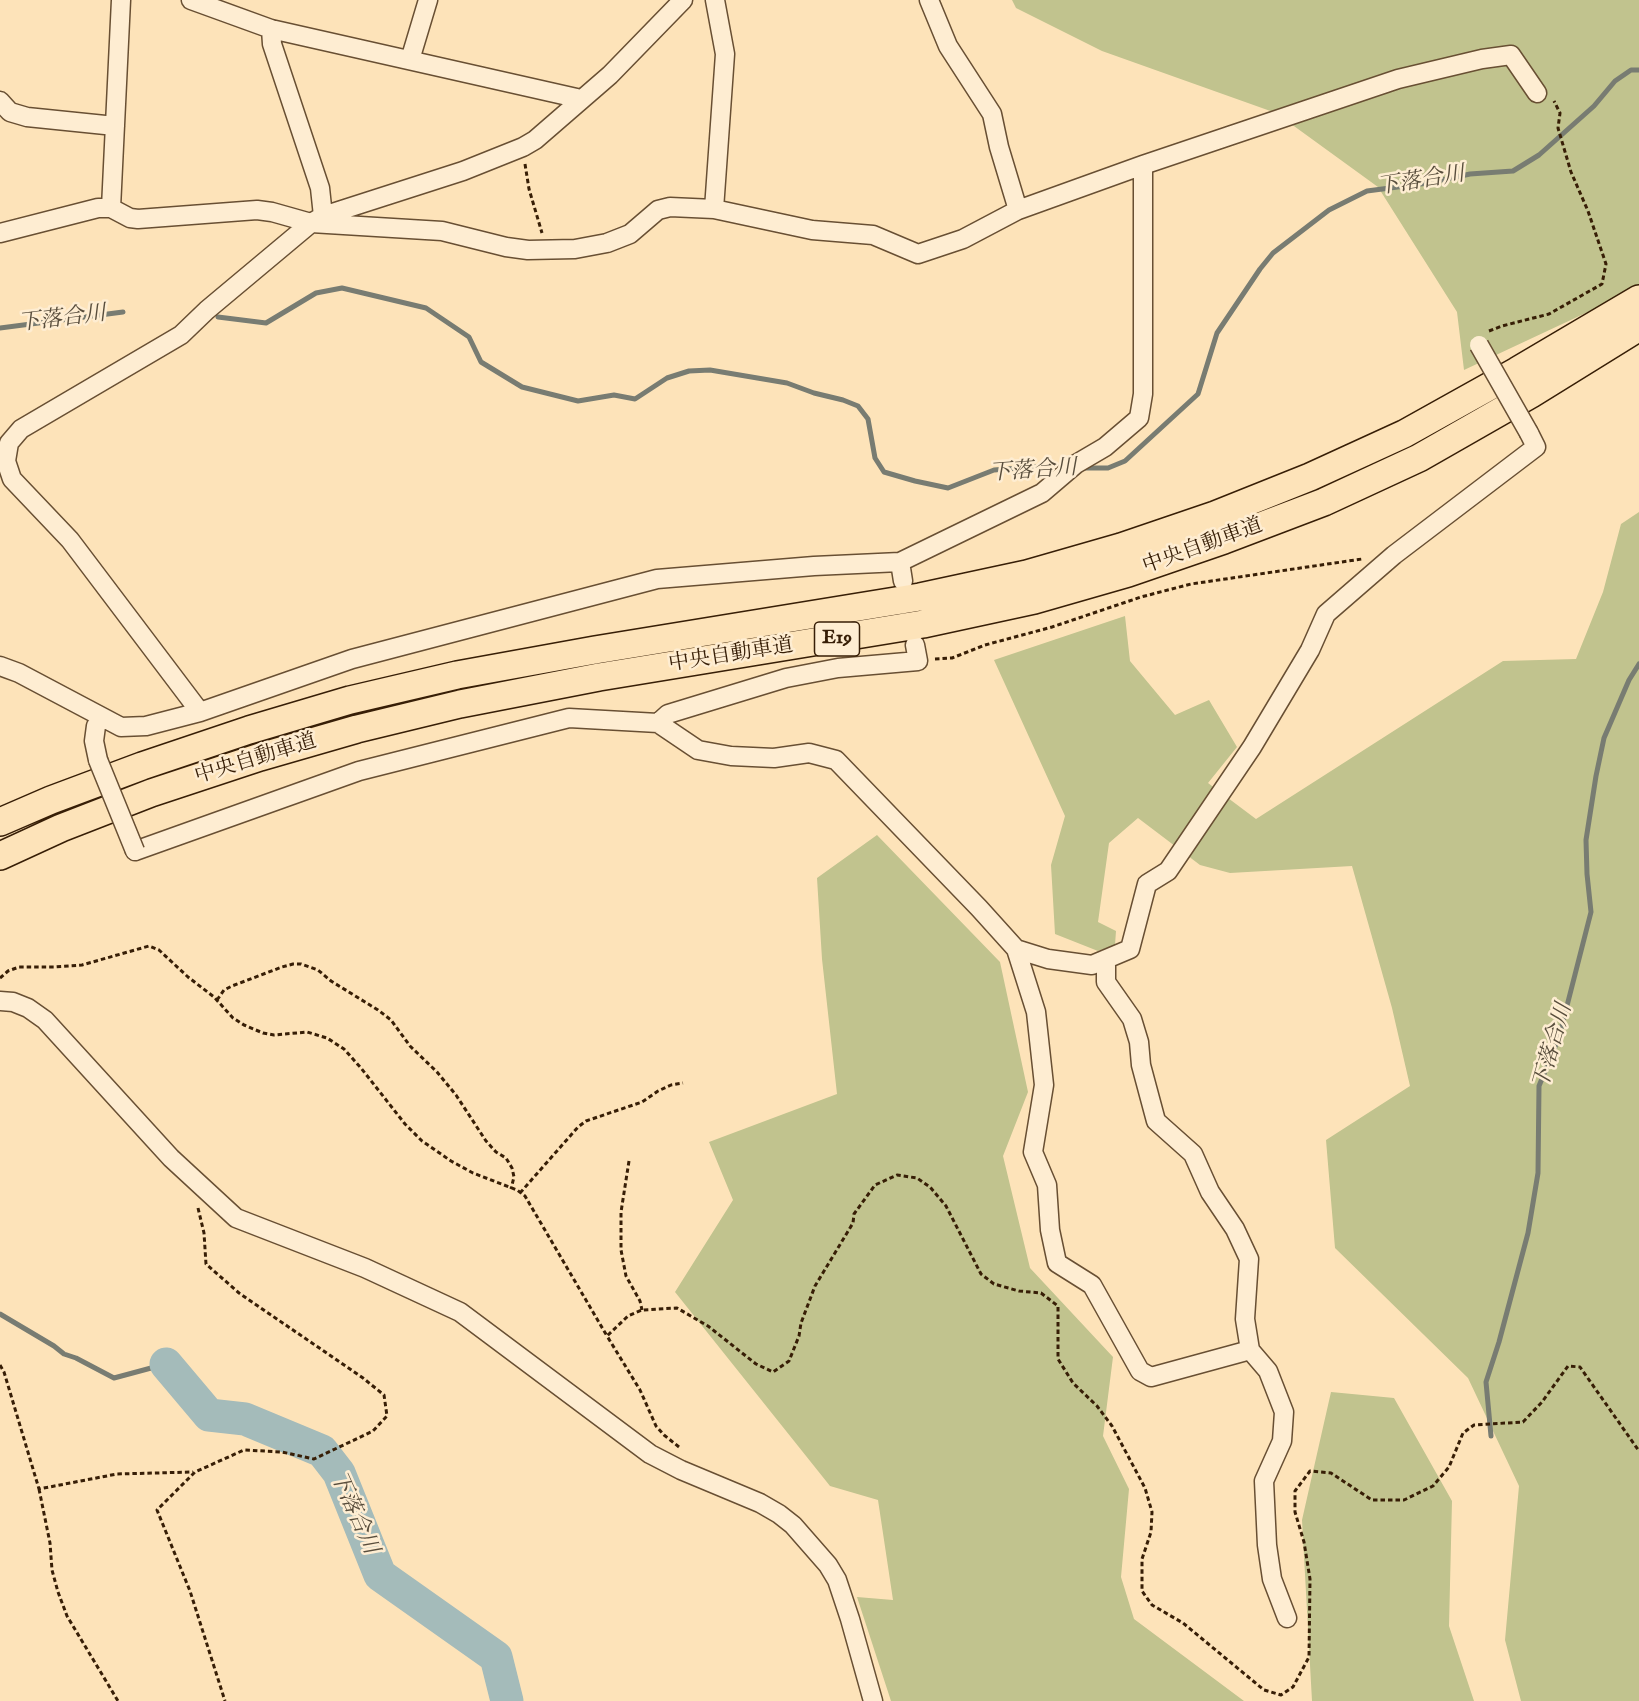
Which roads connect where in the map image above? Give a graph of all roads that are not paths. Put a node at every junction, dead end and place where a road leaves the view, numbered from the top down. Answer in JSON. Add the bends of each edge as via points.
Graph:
{"nodes":[{"id":1,"x":121,"y":0,"type":"edge"},
{"id":2,"x":190,"y":0,"type":"edge"},
{"id":3,"x":428,"y":0,"type":"edge"},
{"id":4,"x":683,"y":0,"type":"edge"},
{"id":5,"x":715,"y":0,"type":"edge"},
{"id":6,"x":929,"y":0,"type":"edge"},
{"id":7,"x":271,"y":29,"type":"junction"},
{"id":8,"x":410,"y":60,"type":"junction"},
{"id":9,"x":1537,"y":93,"type":"road end"},
{"id":10,"x":581,"y":99,"type":"junction"},
{"id":11,"x":0,"y":101,"type":"edge"},
{"id":12,"x":115,"y":126,"type":"junction"},
{"id":13,"x":1143,"y":165,"type":"junction"},
{"id":14,"x":111,"y":208,"type":"junction"},
{"id":15,"x":714,"y":209,"type":"junction"},
{"id":16,"x":1018,"y":210,"type":"junction"},
{"id":17,"x":317,"y":220,"type":"junction"},
{"id":18,"x":0,"y":233,"type":"edge"},
{"id":19,"x":1639,"y":298,"type":"edge"},
{"id":20,"x":1639,"y":327,"type":"edge"},
{"id":21,"x":1479,"y":345,"type":"road end"},
{"id":22,"x":900,"y":562,"type":"junction"},
{"id":23,"x":903,"y":581,"type":"dead end"},
{"id":24,"x":916,"y":653,"type":"road end"},
{"id":25,"x":0,"y":666,"type":"edge"},
{"id":26,"x":200,"y":712,"type":"junction"},
{"id":27,"x":102,"y":717,"type":"junction"},
{"id":28,"x":658,"y":723,"type":"junction"},
{"id":29,"x":0,"y":822,"type":"edge"},
{"id":30,"x":0,"y":856,"type":"edge"},
{"id":31,"x":1016,"y":949,"type":"junction"},
{"id":32,"x":1106,"y":959,"type":"junction"},
{"id":33,"x":0,"y":1001,"type":"edge"},
{"id":34,"x":1250,"y":1350,"type":"junction"},
{"id":35,"x":1287,"y":1618,"type":"dead end"},
{"id":36,"x":873,"y":1701,"type":"edge"}],
"edges":[{"from":1,"to":12,"type":"street"},
{"from":2,"to":7,"type":"street"},
{"from":3,"to":8,"type":"street"},
{"from":4,"to":10,"type":"street"},
{"from":5,"to":15,"type":"street","via":[[725,54]]},
{"from":6,"to":16,"type":"street","via":[[948,46],[992,114]]},
{"from":7,"to":8,"type":"street"},
{"from":7,"to":17,"type":"street","via":[[272,44],[320,189]]},
{"from":8,"to":10,"type":"street"},
{"from":9,"to":13,"type":"street","via":[[1511,56],[1482,59],[1398,78]]},
{"from":10,"to":17,"type":"street","via":[[524,147]]},
{"from":11,"to":12,"type":"street","via":[[10,112],[27,117]]},
{"from":12,"to":14,"type":"street"},
{"from":13,"to":16,"type":"street"},
{"from":13,"to":22,"type":"street","via":[[1143,394],[1139,418],[1042,494]]},
{"from":14,"to":17,"type":"street","via":[[138,219],[257,210]]},
{"from":14,"to":18,"type":"street","via":[[88,210]]},
{"from":15,"to":16,"type":"street","via":[[812,230],[873,235],[918,254],[963,239]]},
{"from":15,"to":17,"type":"street","via":[[670,207],[658,210],[630,234],[607,243],[543,250],[506,247],[442,231]]},
{"from":17,"to":26,"type":"street","via":[[181,335],[21,429],[9,443],[6,461],[12,479],[70,540]]},
{"from":19,"to":29,"type":"highway","name":"中央自動車道","number":"E19","via":[[1404,434],[1215,515],[1121,547],[1027,574],[920,597],[457,675],[350,700],[153,763]]},
{"from":20,"to":30,"type":"highway","name":"中央自動車道","number":"E19","via":[[1419,458],[1324,502],[1128,573],[1034,600],[923,624],[599,677],[357,729],[151,793]]},
{"from":21,"to":32,"type":"street","bridge":true,"via":[[1536,447],[1394,555],[1326,614],[1310,650],[1252,747],[1168,871],[1147,885],[1130,949]]},
{"from":22,"to":23,"type":"street"},
{"from":22,"to":26,"type":"street","via":[[657,579],[352,659]]},
{"from":24,"to":28,"type":"street","via":[[786,678],[668,714]]},
{"from":25,"to":27,"type":"street"},
{"from":26,"to":27,"type":"street","via":[[130,727]]},
{"from":27,"to":28,"type":"street","bridge":true,"via":[[94,741],[98,760],[135,851],[358,771],[569,718]]},
{"from":28,"to":31,"type":"street","via":[[698,750],[774,758],[809,753],[836,760]]},
{"from":31,"to":32,"type":"street","via":[[1048,959],[1092,965]]},
{"from":31,"to":34,"type":"street","via":[[1036,1012],[1044,1085],[1033,1152],[1047,1185],[1057,1263],[1092,1285],[1140,1371],[1151,1377]]},
{"from":32,"to":34,"type":"street","via":[[1106,982],[1132,1019],[1156,1120],[1193,1154],[1249,1259],[1245,1319]]},
{"from":33,"to":36,"type":"street","via":[[28,1008],[45,1020],[171,1158],[236,1218],[365,1268],[460,1312],[650,1454],[760,1503],[793,1525],[837,1580]]},
{"from":34,"to":35,"type":"street","via":[[1268,1371],[1284,1412],[1282,1441],[1264,1481],[1270,1568]]}]}
